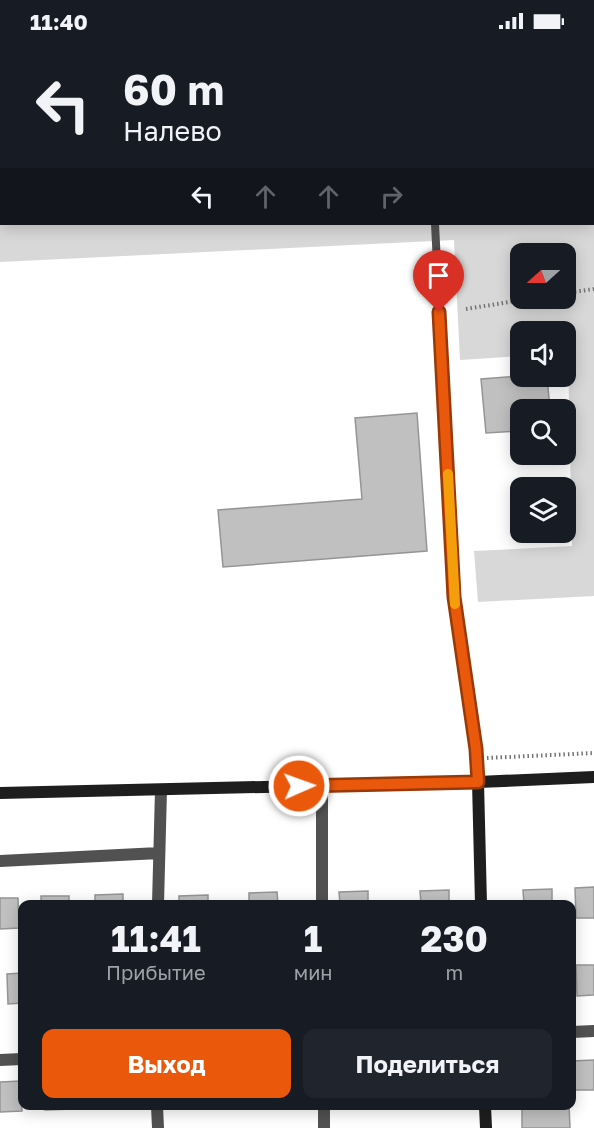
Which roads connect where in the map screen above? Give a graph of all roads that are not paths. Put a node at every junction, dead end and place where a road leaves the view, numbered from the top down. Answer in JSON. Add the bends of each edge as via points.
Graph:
{"nodes":[{"id":1,"x":435,"y":225,"type":"edge"},
{"id":2,"x":594,"y":777,"type":"edge"},
{"id":3,"x":478,"y":782,"type":"junction"},
{"id":4,"x":322,"y":786,"type":"junction"},
{"id":5,"x":161,"y":790,"type":"junction"},
{"id":6,"x":0,"y":793,"type":"edge"},
{"id":7,"x":159,"y":853,"type":"junction"},
{"id":8,"x":0,"y":861,"type":"edge"},
{"id":9,"x":158,"y":900,"type":"edge"},
{"id":10,"x":322,"y":900,"type":"edge"},
{"id":11,"x":481,"y":900,"type":"edge"},
{"id":12,"x":594,"y":1031,"type":"edge"},
{"id":13,"x":576,"y":1032,"type":"edge"},
{"id":14,"x":18,"y":1059,"type":"edge"},
{"id":15,"x":0,"y":1060,"type":"edge"},
{"id":16,"x":157,"y":1110,"type":"edge"},
{"id":17,"x":324,"y":1110,"type":"edge"},
{"id":18,"x":485,"y":1110,"type":"edge"},
{"id":19,"x":159,"y":1128,"type":"edge"},
{"id":20,"x":324,"y":1128,"type":"edge"},
{"id":21,"x":486,"y":1128,"type":"edge"}],
"edges":[{"from":1,"to":3,"type":"lane","via":[[454,597]]},
{"from":2,"to":3,"type":"main road"},
{"from":3,"to":4,"type":"main road"},
{"from":3,"to":11,"type":"main road"},
{"from":4,"to":5,"type":"main road"},
{"from":4,"to":10,"type":"street"},
{"from":5,"to":6,"type":"main road"},
{"from":5,"to":7,"type":"street"},
{"from":7,"to":8,"type":"street"},
{"from":7,"to":9,"type":"street"},
{"from":12,"to":13,"type":"street"},
{"from":14,"to":15,"type":"street"},
{"from":16,"to":19,"type":"street"},
{"from":17,"to":20,"type":"street"},
{"from":18,"to":21,"type":"main road"}]}
